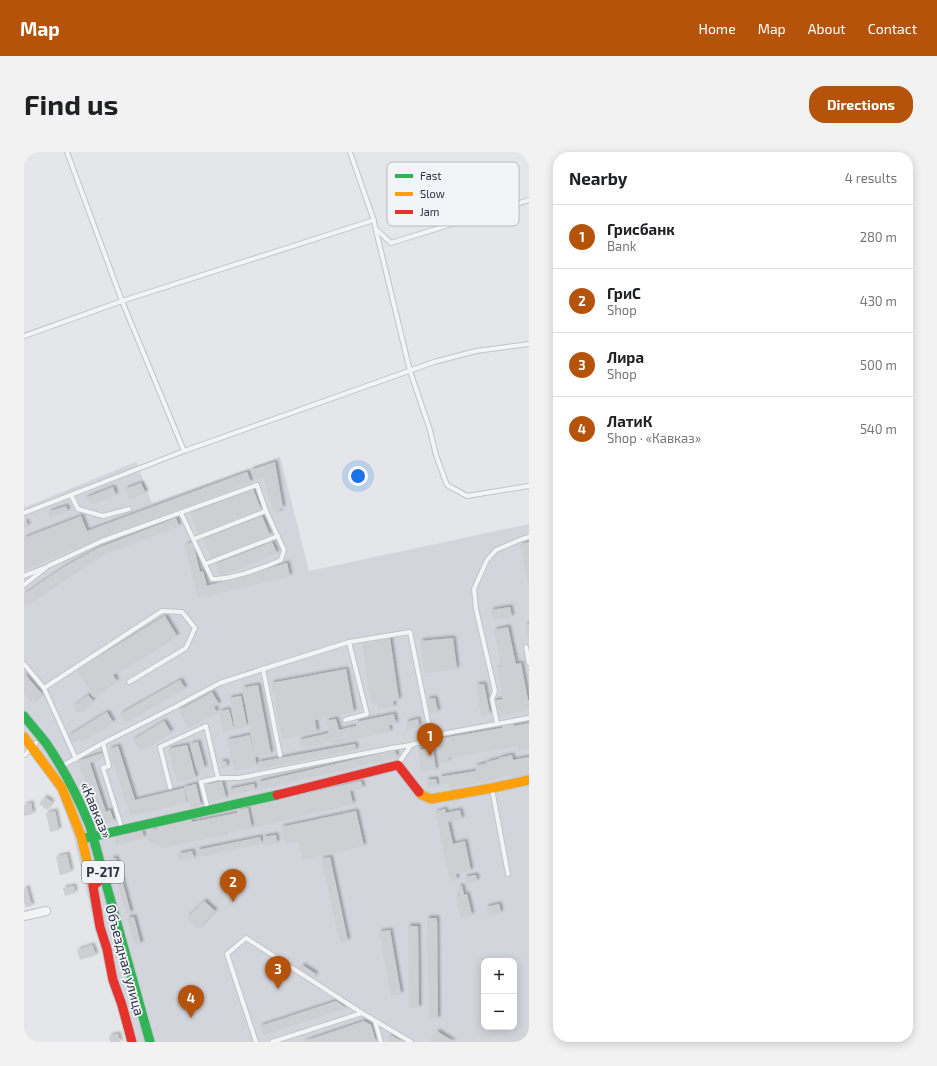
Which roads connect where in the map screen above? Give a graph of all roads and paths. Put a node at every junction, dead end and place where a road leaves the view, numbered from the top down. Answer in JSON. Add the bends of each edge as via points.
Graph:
{"nodes":[{"id":1,"x":66,"y":152,"type":"edge"},
{"id":2,"x":350,"y":152,"type":"edge"},
{"id":3,"x":529,"y":200,"type":"edge"},
{"id":4,"x":519,"y":203,"type":"edge"},
{"id":5,"x":374,"y":220,"type":"junction"},
{"id":6,"x":445,"y":226,"type":"edge"},
{"id":7,"x":376,"y":229,"type":"junction"},
{"id":8,"x":122,"y":301,"type":"junction"},
{"id":9,"x":24,"y":336,"type":"edge"},
{"id":10,"x":529,"y":344,"type":"edge"},
{"id":11,"x":410,"y":371,"type":"junction"},
{"id":12,"x":184,"y":451,"type":"junction"},
{"id":13,"x":529,"y":486,"type":"edge"},
{"id":14,"x":71,"y":495,"type":"junction"},
{"id":15,"x":129,"y":509,"type":"dead end"},
{"id":16,"x":266,"y":511,"type":"junction"},
{"id":17,"x":24,"y":513,"type":"edge"},
{"id":18,"x":181,"y":513,"type":"junction"},
{"id":19,"x":278,"y":536,"type":"junction"},
{"id":20,"x":529,"y":537,"type":"edge"},
{"id":21,"x":194,"y":539,"type":"junction"},
{"id":22,"x":205,"y":564,"type":"junction"},
{"id":23,"x":48,"y":566,"type":"junction"},
{"id":24,"x":24,"y":576,"type":"edge"},
{"id":25,"x":24,"y":585,"type":"edge"},
{"id":26,"x":349,"y":642,"type":"junction"},
{"id":27,"x":526,"y":647,"type":"dead end"},
{"id":28,"x":529,"y":663,"type":"edge"},
{"id":29,"x":24,"y":664,"type":"edge"},
{"id":30,"x":263,"y":669,"type":"junction"},
{"id":31,"x":129,"y":682,"type":"dead end"},
{"id":32,"x":44,"y":688,"type":"junction"},
{"id":33,"x":24,"y":716,"type":"edge"},
{"id":34,"x":529,"y":718,"type":"edge"},
{"id":35,"x":345,"y":720,"type":"dead end"},
{"id":36,"x":497,"y":723,"type":"junction"},
{"id":37,"x":24,"y":727,"type":"edge"},
{"id":38,"x":431,"y":736,"type":"junction"},
{"id":39,"x":29,"y":743,"type":"edge"},
{"id":40,"x":104,"y":743,"type":"junction"},
{"id":41,"x":411,"y":745,"type":"junction"},
{"id":42,"x":24,"y":755,"type":"edge"},
{"id":43,"x":280,"y":755,"type":"dead end"},
{"id":44,"x":76,"y":759,"type":"junction"},
{"id":45,"x":398,"y":765,"type":"junction"},
{"id":46,"x":60,"y":767,"type":"junction"},
{"id":47,"x":218,"y":778,"type":"junction"},
{"id":48,"x":529,"y":780,"type":"edge"},
{"id":49,"x":170,"y":786,"type":"dead end"},
{"id":50,"x":492,"y":788,"type":"junction"},
{"id":51,"x":208,"y":810,"type":"junction"},
{"id":52,"x":122,"y":830,"type":"junction"},
{"id":53,"x":90,"y":837,"type":"junction"},
{"id":54,"x":508,"y":874,"type":"dead end"},
{"id":55,"x":96,"y":883,"type":"junction"},
{"id":56,"x":46,"y":911,"type":"dead end"},
{"id":57,"x":24,"y":916,"type":"edge"},
{"id":58,"x":362,"y":1013,"type":"junction"},
{"id":59,"x":375,"y":1020,"type":"junction"},
{"id":60,"x":132,"y":1042,"type":"edge"},
{"id":61,"x":144,"y":1042,"type":"edge"},
{"id":62,"x":150,"y":1042,"type":"edge"},
{"id":63,"x":256,"y":1042,"type":"edge"},
{"id":64,"x":272,"y":1042,"type":"edge"},
{"id":65,"x":381,"y":1042,"type":"edge"},
{"id":66,"x":411,"y":1042,"type":"edge"}],
"edges":[{"from":1,"to":8,"type":"lane"},
{"from":2,"to":5,"type":"lane"},
{"from":3,"to":4,"type":"lane"},
{"from":5,"to":7,"type":"lane"},
{"from":5,"to":8,"type":"lane"},
{"from":6,"to":7,"type":"lane","via":[[390,243]]},
{"from":7,"to":11,"type":"lane"},
{"from":8,"to":9,"type":"lane"},
{"from":8,"to":12,"type":"lane"},
{"from":10,"to":11,"type":"lane","via":[[476,351]]},
{"from":11,"to":12,"type":"lane"},
{"from":11,"to":13,"type":"lane","via":[[447,485],[467,496]]},
{"from":12,"to":14,"type":"lane"},
{"from":14,"to":15,"type":"lane","via":[[78,509],[103,516]]},
{"from":14,"to":17,"type":"lane"},
{"from":16,"to":18,"type":"lane","via":[[257,485]]},
{"from":16,"to":19,"type":"lane"},
{"from":16,"to":21,"type":"lane"},
{"from":18,"to":21,"type":"lane"},
{"from":18,"to":23,"type":"lane","via":[[102,541]]},
{"from":19,"to":22,"type":"lane"},
{"from":19,"to":22,"type":"lane","via":[[284,550],[281,560],[260,569],[219,579],[212,578]]},
{"from":20,"to":36,"type":"lane","via":[[496,550],[487,560],[474,589],[476,609],[495,691],[492,699]]},
{"from":21,"to":22,"type":"lane"},
{"from":23,"to":24,"type":"lane"},
{"from":23,"to":25,"type":"lane"},
{"from":26,"to":30,"type":"lane"},
{"from":26,"to":35,"type":"lane","via":[[366,714]]},
{"from":26,"to":38,"type":"lane","via":[[410,632]]},
{"from":27,"to":28,"type":"lane"},
{"from":29,"to":32,"type":"lane"},
{"from":30,"to":40,"type":"lane","via":[[220,683]]},
{"from":30,"to":43,"type":"lane"},
{"from":31,"to":32,"type":"lane","via":[[186,648],[195,628],[182,612],[162,612]]},
{"from":32,"to":44,"type":"lane"},
{"from":33,"to":46,"type":"street","name":"«Кавказ»","number":"Р-217"},
{"from":34,"to":36,"type":"lane"},
{"from":36,"to":38,"type":"lane"},
{"from":37,"to":39,"type":"street","name":"«Кавказ»","number":"Р-217"},
{"from":38,"to":41,"type":"lane"},
{"from":39,"to":42,"type":"lane"},
{"from":39,"to":53,"type":"street","name":"«Кавказ»","number":"Р-217","via":[[46,755],[74,802]]},
{"from":39,"to":55,"type":"street","name":"Объездная улица","via":[[62,788]]},
{"from":40,"to":44,"type":"lane"},
{"from":40,"to":52,"type":"lane","via":[[108,766],[103,768]]},
{"from":41,"to":45,"type":"lane"},
{"from":41,"to":47,"type":"lane","via":[[239,778]]},
{"from":44,"to":46,"type":"lane"},
{"from":45,"to":50,"type":"street","via":[[422,795],[431,799]]},
{"from":45,"to":51,"type":"street"},
{"from":46,"to":53,"type":"street","name":"«Кавказ»","number":"Р-217","via":[[81,806]]},
{"from":47,"to":49,"type":"lane","via":[[206,726],[160,747]]},
{"from":47,"to":51,"type":"lane","via":[[201,782]]},
{"from":48,"to":50,"type":"street"},
{"from":50,"to":54,"type":"lane"},
{"from":51,"to":52,"type":"street"},
{"from":52,"to":53,"type":"street"},
{"from":53,"to":55,"type":"street","name":"«Кавказ»","number":"Р-217"},
{"from":53,"to":62,"type":"street","name":"«Кавказ»","number":"Р-217"},
{"from":55,"to":60,"type":"street","name":"Объездная улица","via":[[94,895],[100,928]]},
{"from":55,"to":61,"type":"street","name":"«Кавказ»","number":"Р-217","via":[[113,930]]},
{"from":56,"to":57,"type":"street"},
{"from":58,"to":59,"type":"lane"},
{"from":58,"to":63,"type":"lane","via":[[246,938],[227,954]]},
{"from":58,"to":64,"type":"lane"},
{"from":59,"to":65,"type":"lane"},
{"from":59,"to":66,"type":"lane"}]}
